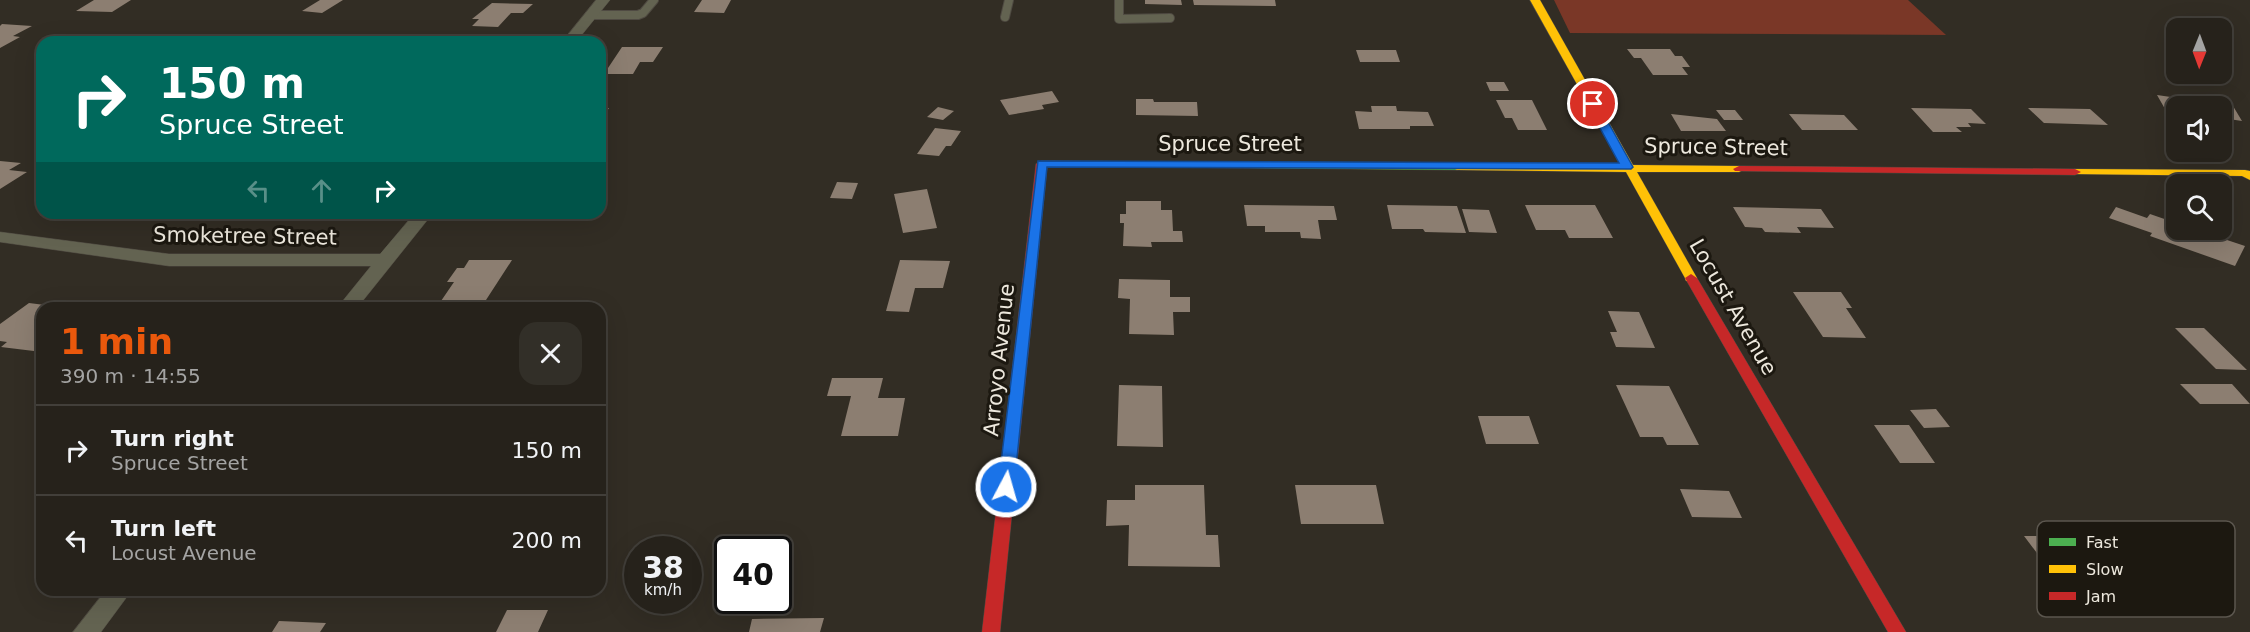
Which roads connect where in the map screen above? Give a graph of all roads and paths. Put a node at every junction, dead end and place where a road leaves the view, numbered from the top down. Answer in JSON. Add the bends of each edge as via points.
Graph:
{"nodes":[{"id":1,"x":603,"y":0,"type":"edge"},
{"id":2,"x":654,"y":0,"type":"edge"},
{"id":3,"x":1010,"y":0,"type":"edge"},
{"id":4,"x":1119,"y":0,"type":"edge"},
{"id":5,"x":1535,"y":0,"type":"edge"},
{"id":6,"x":592,"y":15,"type":"junction"},
{"id":7,"x":1005,"y":17,"type":"dead end"},
{"id":8,"x":1170,"y":18,"type":"dead end"},
{"id":9,"x":574,"y":36,"type":"edge"},
{"id":10,"x":1042,"y":164,"type":"joint"},
{"id":11,"x":1627,"y":167,"type":"junction"},
{"id":12,"x":2248,"y":175,"type":"edge"},
{"id":13,"x":419,"y":219,"type":"edge"},
{"id":14,"x":0,"y":237,"type":"edge"},
{"id":15,"x":383,"y":260,"type":"junction"},
{"id":16,"x":351,"y":302,"type":"edge"},
{"id":17,"x":115,"y":596,"type":"edge"},
{"id":18,"x":86,"y":632,"type":"edge"},
{"id":19,"x":991,"y":632,"type":"edge"},
{"id":20,"x":1898,"y":632,"type":"edge"}],
"edges":[{"from":1,"to":6,"type":"street"},
{"from":2,"to":6,"type":"lane","via":[[638,15]]},
{"from":3,"to":7,"type":"lane"},
{"from":4,"to":8,"type":"lane","via":[[1119,19]]},
{"from":5,"to":11,"type":"street","name":"Locust Avenue"},
{"from":6,"to":9,"type":"street"},
{"from":10,"to":11,"type":"street","name":"Spruce Street"},
{"from":10,"to":19,"type":"street","name":"Arroyo Avenue"},
{"from":11,"to":12,"type":"street","name":"Spruce Street"},
{"from":11,"to":20,"type":"street","name":"Locust Avenue"},
{"from":13,"to":15,"type":"street"},
{"from":14,"to":15,"type":"street","name":"Smoketree Street","via":[[169,260]]},
{"from":15,"to":16,"type":"street"},
{"from":17,"to":18,"type":"street"}]}
